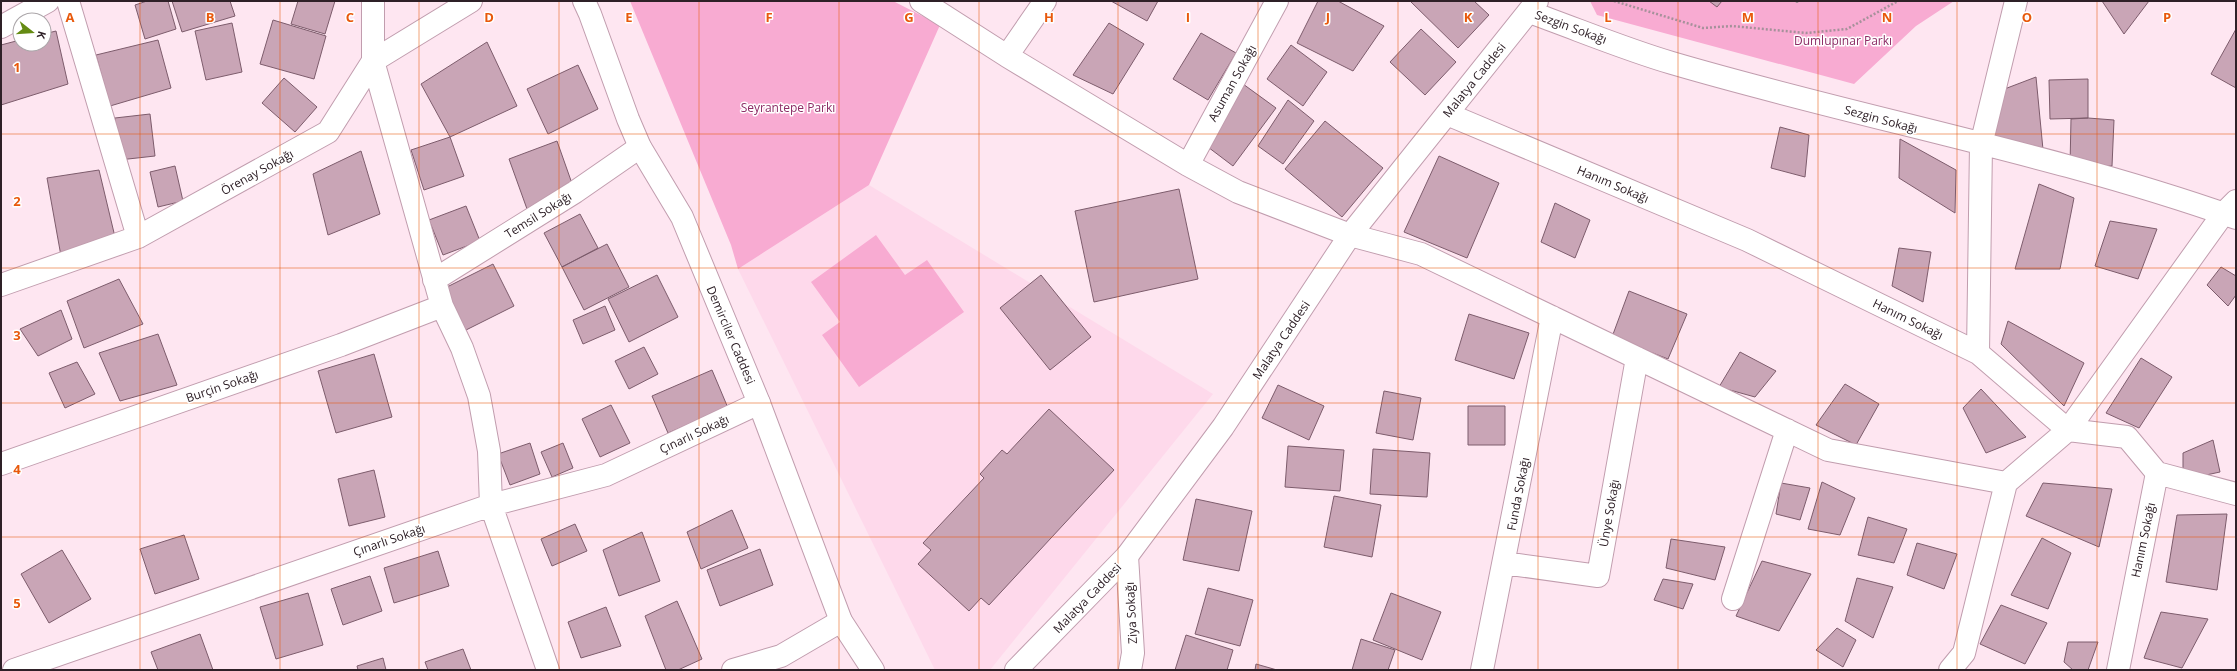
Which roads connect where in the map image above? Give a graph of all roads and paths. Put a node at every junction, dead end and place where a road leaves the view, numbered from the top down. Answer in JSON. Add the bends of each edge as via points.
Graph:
{"nodes":[{"id":1,"x":48,"y":1,"type":"edge"},
{"id":2,"x":68,"y":1,"type":"edge"},
{"id":3,"x":373,"y":1,"type":"edge"},
{"id":4,"x":471,"y":1,"type":"edge"},
{"id":5,"x":584,"y":1,"type":"edge"},
{"id":6,"x":921,"y":1,"type":"edge"},
{"id":7,"x":1045,"y":1,"type":"edge"},
{"id":8,"x":1277,"y":1,"type":"edge"},
{"id":9,"x":1614,"y":1,"type":"edge"},
{"id":10,"x":1898,"y":1,"type":"edge"},
{"id":11,"x":2016,"y":1,"type":"edge"},
{"id":12,"x":1533,"y":6,"type":"edge"},
{"id":13,"x":1,"y":27,"type":"edge"},
{"id":14,"x":1007,"y":56,"type":"junction"},
{"id":15,"x":374,"y":60,"type":"junction"},
{"id":16,"x":1447,"y":114,"type":"junction"},
{"id":17,"x":1981,"y":145,"type":"junction"},
{"id":18,"x":640,"y":147,"type":"junction"},
{"id":19,"x":1188,"y":165,"type":"junction"},
{"id":20,"x":2232,"y":211,"type":"edge"},
{"id":21,"x":1350,"y":235,"type":"junction"},
{"id":22,"x":138,"y":238,"type":"junction"},
{"id":23,"x":434,"y":280,"type":"junction"},
{"id":24,"x":1,"y":285,"type":"edge"},
{"id":25,"x":442,"y":306,"type":"junction"},
{"id":26,"x":1552,"y":317,"type":"junction"},
{"id":27,"x":1978,"y":353,"type":"junction"},
{"id":28,"x":1637,"y":358,"type":"junction"},
{"id":29,"x":759,"y":403,"type":"junction"},
{"id":30,"x":1787,"y":430,"type":"junction"},
{"id":31,"x":2068,"y":430,"type":"junction"},
{"id":32,"x":1,"y":464,"type":"edge"},
{"id":33,"x":2157,"y":473,"type":"junction"},
{"id":34,"x":2006,"y":483,"type":"junction"},
{"id":35,"x":2236,"y":494,"type":"edge"},
{"id":36,"x":491,"y":505,"type":"junction"},
{"id":37,"x":1127,"y":556,"type":"junction"},
{"id":38,"x":1504,"y":563,"type":"junction"},
{"id":39,"x":1733,"y":600,"type":"dead end"},
{"id":40,"x":841,"y":621,"type":"junction"},
{"id":41,"x":1135,"y":669,"type":"edge"},
{"id":42,"x":14,"y":670,"type":"edge"},
{"id":43,"x":548,"y":670,"type":"edge"},
{"id":44,"x":733,"y":670,"type":"edge"},
{"id":45,"x":873,"y":670,"type":"edge"},
{"id":46,"x":1016,"y":670,"type":"edge"},
{"id":47,"x":1482,"y":670,"type":"edge"},
{"id":48,"x":1950,"y":670,"type":"edge"},
{"id":49,"x":2118,"y":670,"type":"edge"}],
"edges":[{"from":1,"to":13,"type":"street"},
{"from":2,"to":22,"type":"street"},
{"from":3,"to":15,"type":"street"},
{"from":4,"to":15,"type":"street","name":"Örenay Sokağı"},
{"from":5,"to":18,"type":"street","name":"Demirciler Caddesi"},
{"from":6,"to":14,"type":"street"},
{"from":7,"to":14,"type":"street"},
{"from":8,"to":19,"type":"street","name":"Asuman Sokağı"},
{"from":9,"to":10,"type":"path","via":[[1703,28],[1732,26],[1806,33],[1847,29]]},
{"from":11,"to":17,"type":"street"},
{"from":12,"to":16,"type":"street","name":"Malatya Caddesi"},
{"from":12,"to":17,"type":"street","name":"Sezgin Sokağı","via":[[1670,63]]},
{"from":14,"to":19,"type":"street"},
{"from":15,"to":22,"type":"street","name":"Örenay Sokağı","via":[[328,132]]},
{"from":15,"to":23,"type":"street"},
{"from":16,"to":21,"type":"street","name":"Malatya Caddesi"},
{"from":16,"to":27,"type":"street","name":"Hanım Sokağı","via":[[1747,240]]},
{"from":17,"to":20,"type":"street","name":"Sezgin Sokağı","via":[[2070,166]]},
{"from":17,"to":27,"type":"street"},
{"from":18,"to":23,"type":"street","name":"Temsil Sokağı","via":[[575,192]]},
{"from":18,"to":29,"type":"street","name":"Demirciler Caddesi","via":[[682,217]]},
{"from":19,"to":21,"type":"street","via":[[1238,192]]},
{"from":20,"to":31,"type":"street"},
{"from":21,"to":26,"type":"street","via":[[1421,254]]},
{"from":21,"to":37,"type":"street","name":"Malatya Caddesi","via":[[1223,427]]},
{"from":22,"to":24,"type":"street","name":"Örenay Sokağı"},
{"from":23,"to":25,"type":"street"},
{"from":25,"to":32,"type":"street","name":"Burçin Sokağı","via":[[341,345]]},
{"from":25,"to":36,"type":"street","via":[[462,348],[479,396],[489,451]]},
{"from":26,"to":28,"type":"street"},
{"from":26,"to":38,"type":"street","name":"Funda Sokağı"},
{"from":27,"to":31,"type":"street","name":"Hanım Sokağı"},
{"from":28,"to":30,"type":"street"},
{"from":28,"to":38,"type":"street","name":"Ünye Sokağı","via":[[1598,576]]},
{"from":29,"to":36,"type":"street","name":"Çınarlı Sokağı","via":[[606,475]]},
{"from":29,"to":40,"type":"street","name":"Demirciler Caddesi"},
{"from":30,"to":34,"type":"street","via":[[1828,450]]},
{"from":30,"to":39,"type":"street"},
{"from":31,"to":33,"type":"street","via":[[2127,437]]},
{"from":31,"to":34,"type":"street"},
{"from":33,"to":35,"type":"street"},
{"from":33,"to":49,"type":"street","name":"Hanım Sokağı"},
{"from":34,"to":48,"type":"street","via":[[1964,653]]},
{"from":36,"to":42,"type":"street","name":"Çınarlı Sokağı"},
{"from":36,"to":43,"type":"street"},
{"from":37,"to":41,"type":"street","name":"Ziya Sokağı"},
{"from":37,"to":46,"type":"street","name":"Malatya Caddesi"},
{"from":38,"to":47,"type":"street","name":"Funda Sokağı"},
{"from":40,"to":44,"type":"street","via":[[782,656]]},
{"from":40,"to":45,"type":"street","name":"Demirciler Caddesi"}]}
